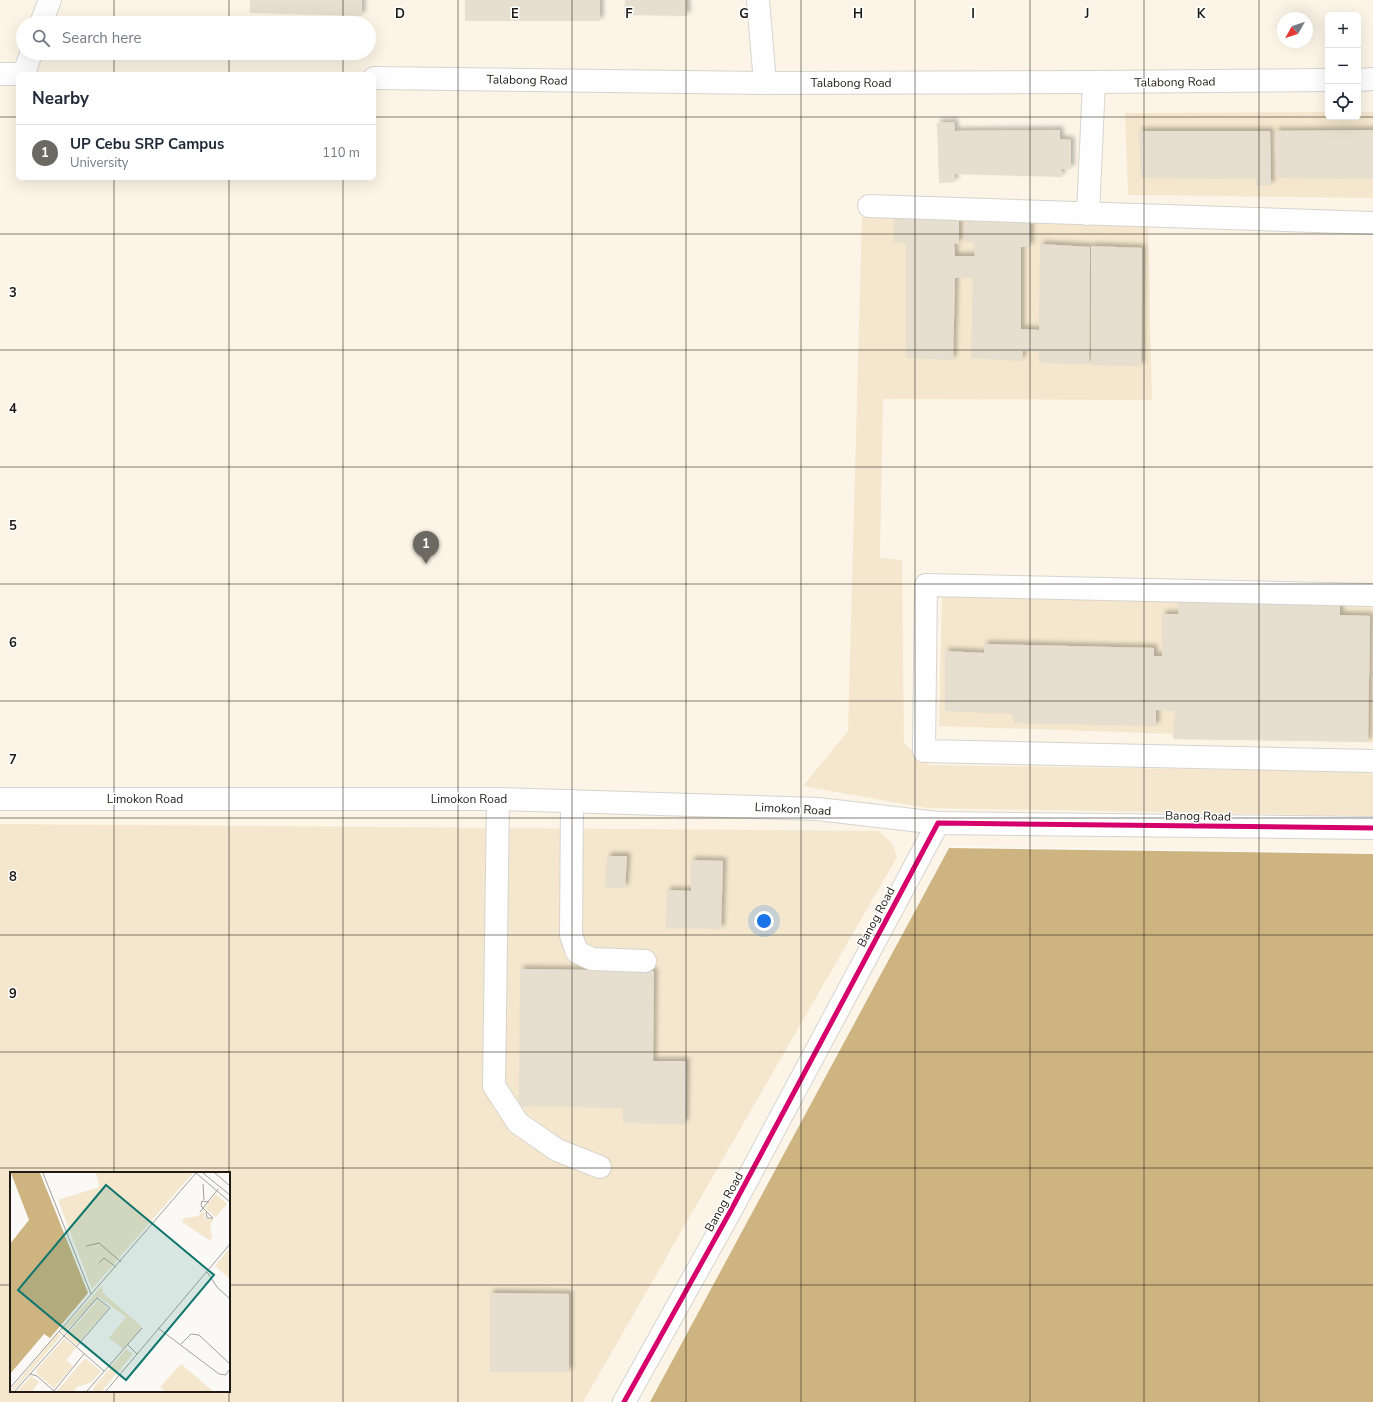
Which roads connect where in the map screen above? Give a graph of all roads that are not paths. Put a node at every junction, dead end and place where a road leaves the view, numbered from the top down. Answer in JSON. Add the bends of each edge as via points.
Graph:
{"nodes":[{"id":1,"x":50,"y":0,"type":"edge"},
{"id":2,"x":758,"y":0,"type":"edge"},
{"id":3,"x":44,"y":16,"type":"edge"},
{"id":4,"x":29,"y":60,"type":"edge"},
{"id":5,"x":25,"y":72,"type":"edge"},
{"id":6,"x":0,"y":74,"type":"edge"},
{"id":7,"x":16,"y":74,"type":"edge"},
{"id":8,"x":376,"y":78,"type":"edge"},
{"id":9,"x":1325,"y":80,"type":"edge"},
{"id":10,"x":1361,"y":80,"type":"edge"},
{"id":11,"x":1373,"y":80,"type":"edge"},
{"id":12,"x":1094,"y":82,"type":"junction"},
{"id":13,"x":765,"y":83,"type":"junction"},
{"id":14,"x":869,"y":206,"type":"dead end"},
{"id":15,"x":1088,"y":214,"type":"junction"},
{"id":16,"x":1373,"y":223,"type":"edge"},
{"id":17,"x":1373,"y":595,"type":"edge"},
{"id":18,"x":1373,"y":761,"type":"edge"},
{"id":19,"x":0,"y":799,"type":"edge"},
{"id":20,"x":498,"y":799,"type":"junction"},
{"id":21,"x":572,"y":801,"type":"junction"},
{"id":22,"x":938,"y":823,"type":"junction"},
{"id":23,"x":1373,"y":828,"type":"edge"},
{"id":24,"x":645,"y":961,"type":"dead end"},
{"id":25,"x":600,"y":1167,"type":"dead end"},
{"id":26,"x":624,"y":1402,"type":"edge"}],
"edges":[{"from":1,"to":3,"type":"street"},
{"from":2,"to":13,"type":"street"},
{"from":4,"to":5,"type":"street"},
{"from":6,"to":7,"type":"street"},
{"from":8,"to":13,"type":"street","name":"Talabong Road"},
{"from":9,"to":12,"type":"street","name":"Talabong Road"},
{"from":10,"to":11,"type":"street"},
{"from":12,"to":13,"type":"street","name":"Talabong Road"},
{"from":12,"to":15,"type":"street"},
{"from":14,"to":15,"type":"street"},
{"from":15,"to":16,"type":"street"},
{"from":17,"to":18,"type":"street","via":[[926,584],[924,751]]},
{"from":19,"to":20,"type":"street","name":"Limokon Road"},
{"from":20,"to":21,"type":"street","name":"Limokon Road"},
{"from":20,"to":25,"type":"street","via":[[494,1086],[518,1123],[557,1150]]},
{"from":21,"to":22,"type":"street","name":"Limokon Road","via":[[818,809]]},
{"from":21,"to":24,"type":"street","via":[[571,935],[577,952],[592,959]]},
{"from":22,"to":23,"type":"street","name":"Banog Road"},
{"from":22,"to":26,"type":"street","name":"Banog Road","via":[[730,1212]]}]}
